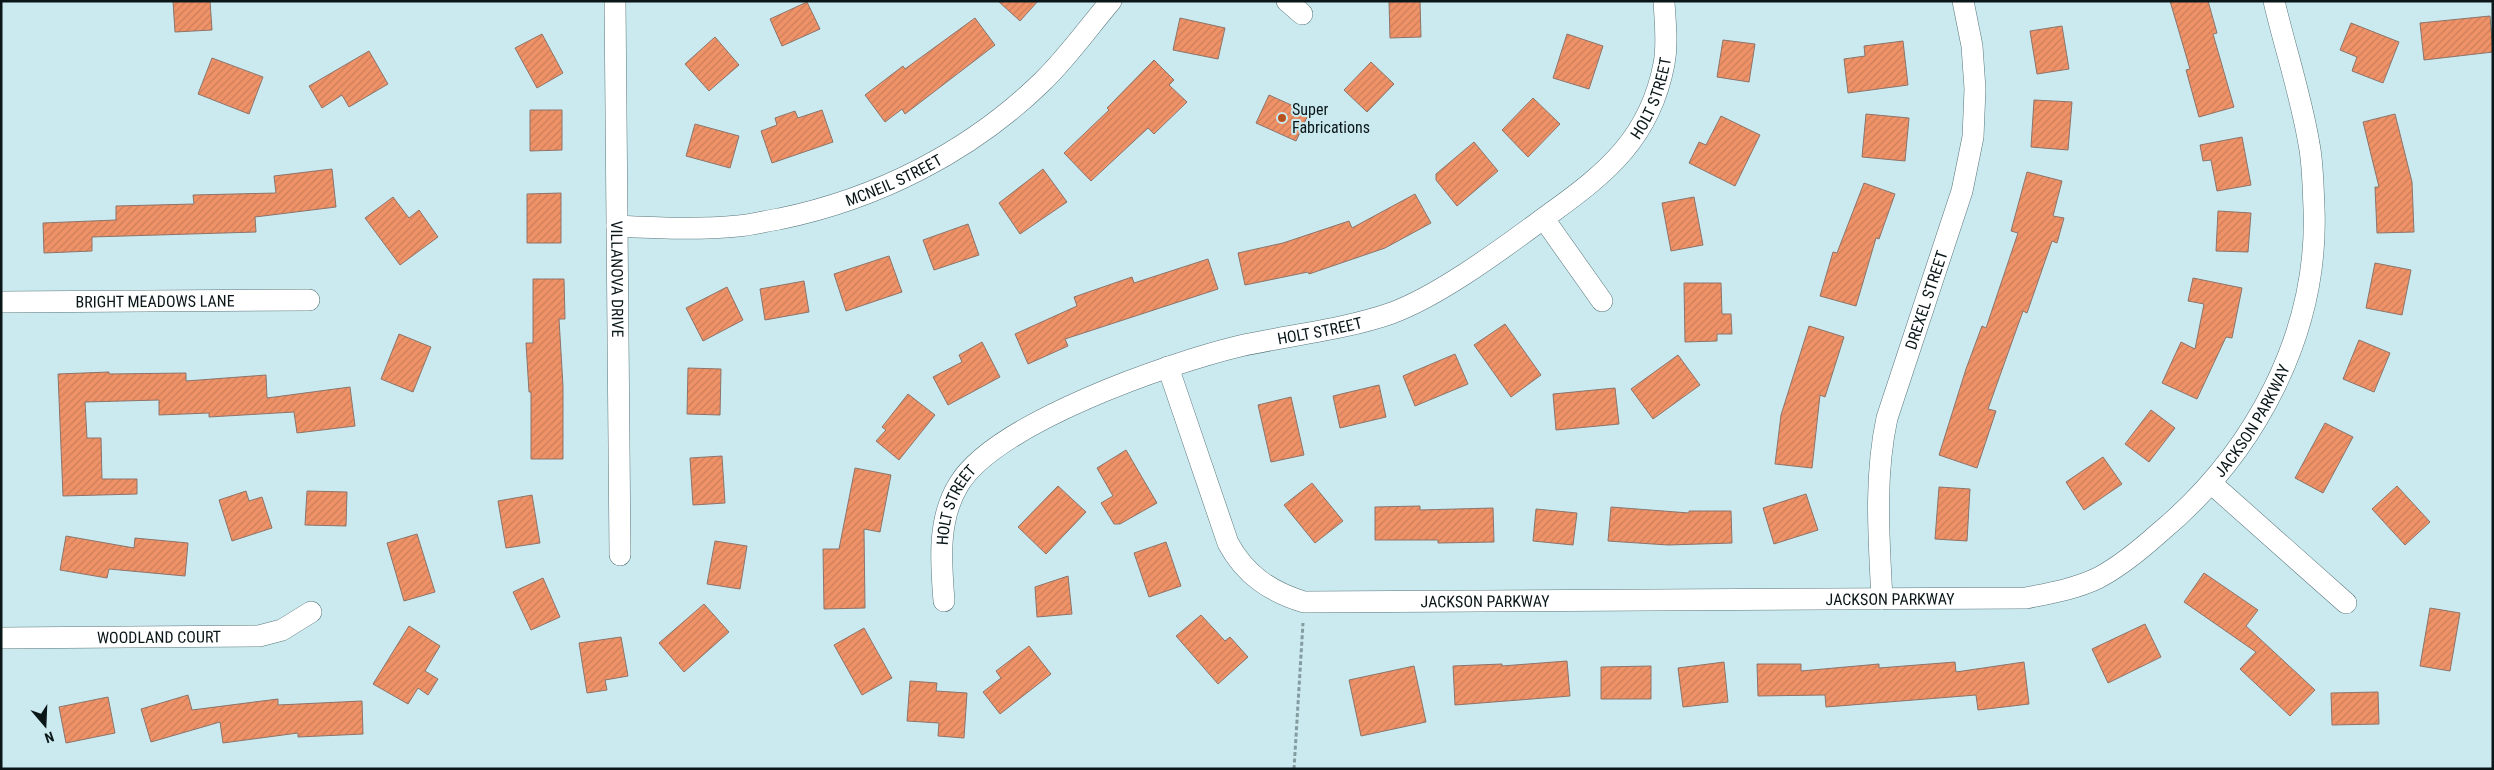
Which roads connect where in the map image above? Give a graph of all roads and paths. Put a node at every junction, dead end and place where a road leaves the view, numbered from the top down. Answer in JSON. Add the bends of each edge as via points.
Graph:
{"nodes":[{"id":1,"x":615,"y":1,"type":"edge"},
{"id":2,"x":1111,"y":1,"type":"edge"},
{"id":3,"x":1664,"y":1,"type":"edge"},
{"id":4,"x":1963,"y":1,"type":"edge"},
{"id":5,"x":2274,"y":1,"type":"edge"},
{"id":6,"x":1544,"y":219,"type":"junction"},
{"id":7,"x":617,"y":226,"type":"junction"},
{"id":8,"x":309,"y":300,"type":"dead end"},
{"id":9,"x":1602,"y":301,"type":"dead end"},
{"id":10,"x":1,"y":302,"type":"edge"},
{"id":11,"x":1168,"y":367,"type":"junction"},
{"id":12,"x":2211,"y":484,"type":"junction"},
{"id":13,"x":620,"y":555,"type":"dead end"},
{"id":14,"x":1882,"y":599,"type":"junction"},
{"id":15,"x":944,"y":601,"type":"dead end"},
{"id":16,"x":1304,"y":602,"type":"junction"},
{"id":17,"x":2346,"y":603,"type":"dead end"},
{"id":18,"x":311,"y":612,"type":"dead end"},
{"id":19,"x":1,"y":638,"type":"edge"},
{"id":20,"x":1294,"y":769,"type":"edge"}],
"edges":[{"from":1,"to":7,"type":"street","name":"VILLANOVA DRIVE"},
{"from":2,"to":7,"type":"street","name":"MCNEIL STREET","via":[[1043,81],[1012,110],[963,145],[895,183],[816,211],[740,226],[694,229]]},
{"from":3,"to":6,"type":"street","name":"HOLT STREET","via":[[1664,64],[1640,128],[1613,164]]},
{"from":4,"to":14,"type":"street","name":"DREXEL STREET","via":[[1972,46],[1975,89],[1973,137],[1962,191],[1882,440],[1878,498]]},
{"from":5,"to":12,"type":"street","name":"JACKSON PARKWAY","via":[[2309,144],[2314,209],[2313,259],[2297,334],[2275,388],[2247,438]]},
{"from":6,"to":9,"type":"street"},
{"from":6,"to":11,"type":"street","name":"HOLT STREET","via":[[1445,286],[1395,312],[1364,322],[1239,347]]},
{"from":7,"to":13,"type":"street","name":"VILLANOVA DRIVE"},
{"from":8,"to":10,"type":"street","name":"BRIGHT MEADOWS LANE"},
{"from":11,"to":15,"type":"street","name":"HOLT STREET","via":[[1073,405],[1016,434],[975,462],[957,486],[946,518],[941,558]]},
{"from":11,"to":16,"type":"street","name":"JACKSON PARKWAY","via":[[1228,543],[1236,558],[1265,585],[1281,595]]},
{"from":12,"to":14,"type":"street","name":"JACKSON PARKWAY","via":[[2176,520],[2128,560],[2098,578],[2064,591],[2026,598]]},
{"from":12,"to":17,"type":"street"},
{"from":14,"to":16,"type":"street","name":"JACKSON PARKWAY"},
{"from":16,"to":20,"type":"path"},
{"from":18,"to":19,"type":"street","name":"WOODLAND COURT","via":[[282,630],[259,636]]}]}
